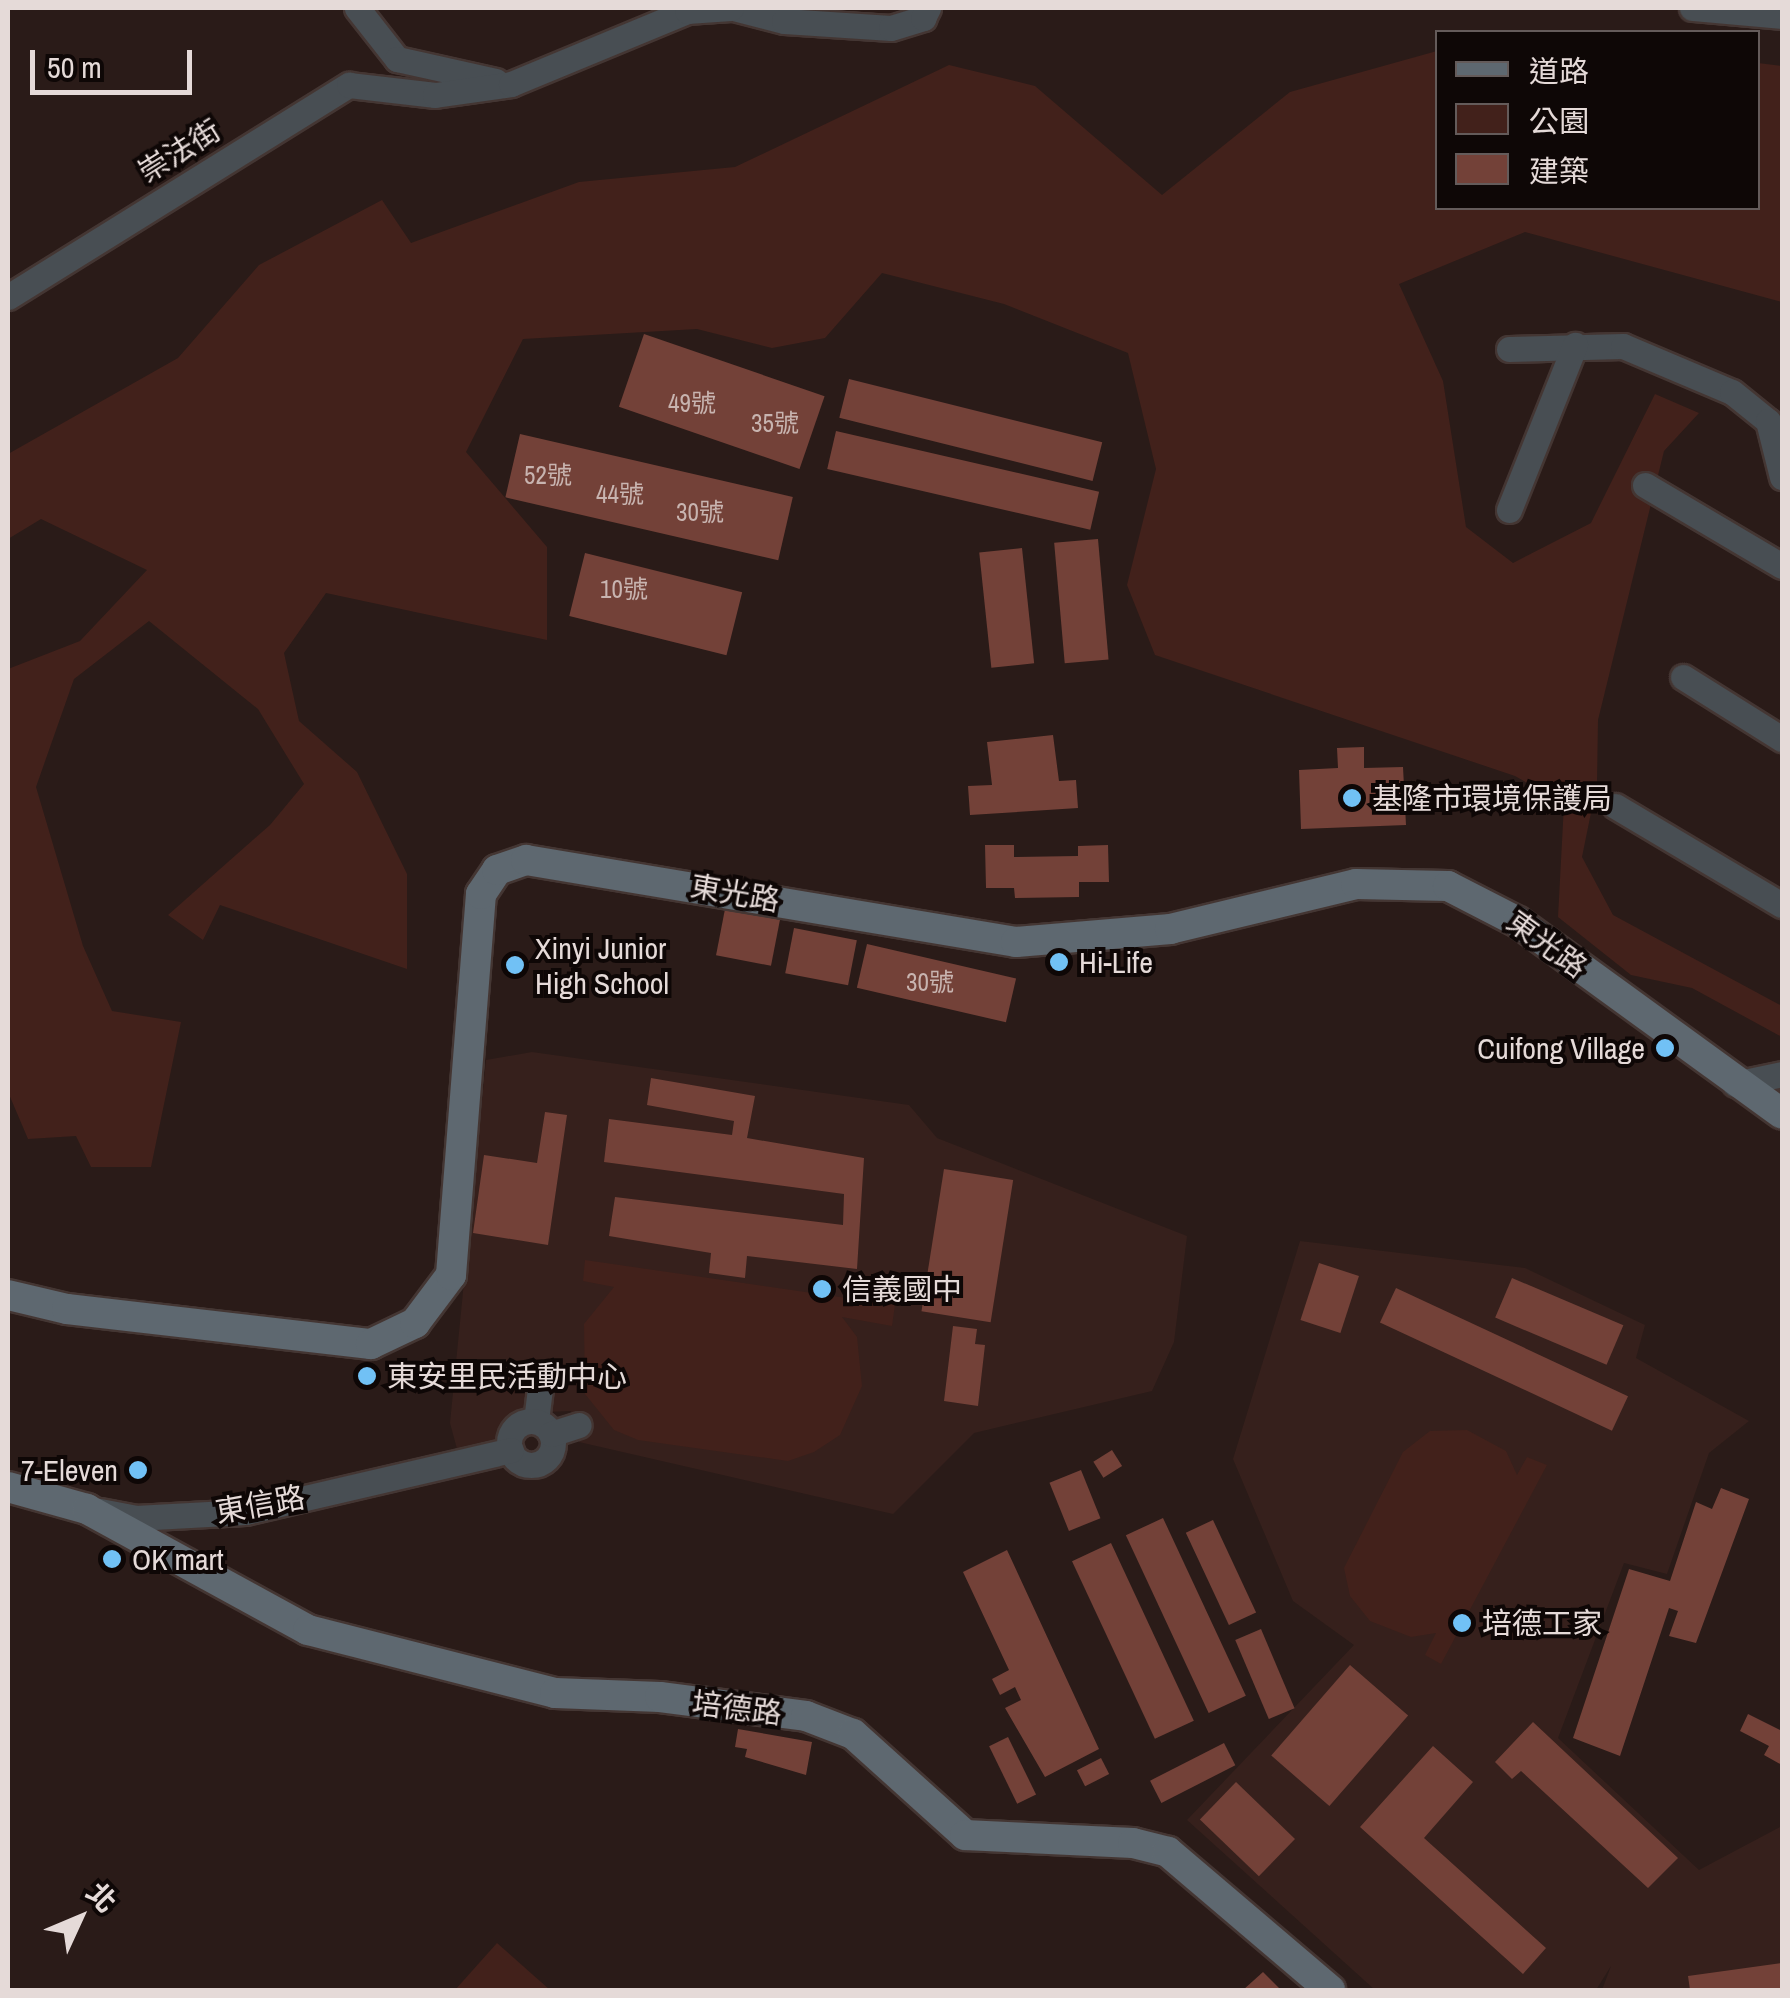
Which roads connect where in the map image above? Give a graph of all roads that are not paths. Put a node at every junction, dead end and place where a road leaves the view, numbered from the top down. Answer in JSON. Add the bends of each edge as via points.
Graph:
{"nodes":[{"id":1,"x":357,"y":8,"type":"edge"},
{"id":2,"x":732,"y":8,"type":"edge"},
{"id":3,"x":928,"y":8,"type":"edge"},
{"id":4,"x":1692,"y":8,"type":"edge"},
{"id":5,"x":1782,"y":16,"type":"edge"},
{"id":6,"x":511,"y":84,"type":"junction"},
{"id":7,"x":8,"y":297,"type":"edge"},
{"id":8,"x":1575,"y":346,"type":"junction"},
{"id":9,"x":1509,"y":349,"type":"dead end"},
{"id":10,"x":1782,"y":477,"type":"edge"},
{"id":11,"x":1644,"y":485,"type":"dead end"},
{"id":12,"x":1508,"y":510,"type":"dead end"},
{"id":13,"x":1782,"y":566,"type":"edge"},
{"id":14,"x":1684,"y":678,"type":"dead end"},
{"id":15,"x":1782,"y":739,"type":"edge"},
{"id":16,"x":1615,"y":806,"type":"dead end"},
{"id":17,"x":1782,"y":905,"type":"edge"},
{"id":18,"x":1782,"y":1074,"type":"edge"},
{"id":19,"x":1736,"y":1084,"type":"junction"},
{"id":20,"x":1782,"y":1114,"type":"edge"},
{"id":21,"x":8,"y":1295,"type":"edge"},
{"id":22,"x":540,"y":1387,"type":"dead end"},
{"id":23,"x":580,"y":1425,"type":"dead end"},
{"id":24,"x":544,"y":1428,"type":"junction"},
{"id":25,"x":511,"y":1450,"type":"junction"},
{"id":26,"x":8,"y":1487,"type":"edge"},
{"id":27,"x":86,"y":1509,"type":"junction"},
{"id":28,"x":1330,"y":1990,"type":"edge"}],
"edges":[{"from":1,"to":6,"type":"street","via":[[397,59]]},
{"from":2,"to":3,"type":"street","name":"崇法街","via":[[784,21],[892,28],[923,18]]},
{"from":2,"to":6,"type":"street","name":"崇法街","via":[[687,11]]},
{"from":4,"to":5,"type":"street"},
{"from":6,"to":7,"type":"street","name":"崇法街","via":[[435,95],[349,86]]},
{"from":8,"to":9,"type":"street"},
{"from":8,"to":10,"type":"street","via":[[1623,346],[1732,392],[1768,420]]},
{"from":8,"to":12,"type":"street"},
{"from":11,"to":13,"type":"street"},
{"from":14,"to":15,"type":"street"},
{"from":16,"to":17,"type":"street"},
{"from":18,"to":19,"type":"street"},
{"from":19,"to":20,"type":"street","name":"東光路"},
{"from":19,"to":21,"type":"street","name":"東光路","via":[[1507,914],[1448,886],[1356,884],[1170,929],[1016,942],[526,860],[498,870],[481,894],[451,1275],[424,1316],[371,1344],[67,1310]]},
{"from":22,"to":24,"type":"street"},
{"from":23,"to":24,"type":"street"},
{"from":24,"to":25,"type":"street","via":[[517,1426]]},
{"from":24,"to":25,"type":"street","via":[[550,1454],[540,1463],[526,1464]]},
{"from":25,"to":27,"type":"street","name":"東信路","via":[[246,1512],[134,1518]]},
{"from":26,"to":27,"type":"street","name":"東信路"},
{"from":27,"to":28,"type":"street","name":"培德路","via":[[308,1630],[555,1693],[660,1697],[806,1716],[853,1734],[966,1835],[1133,1843],[1168,1852]]}]}
